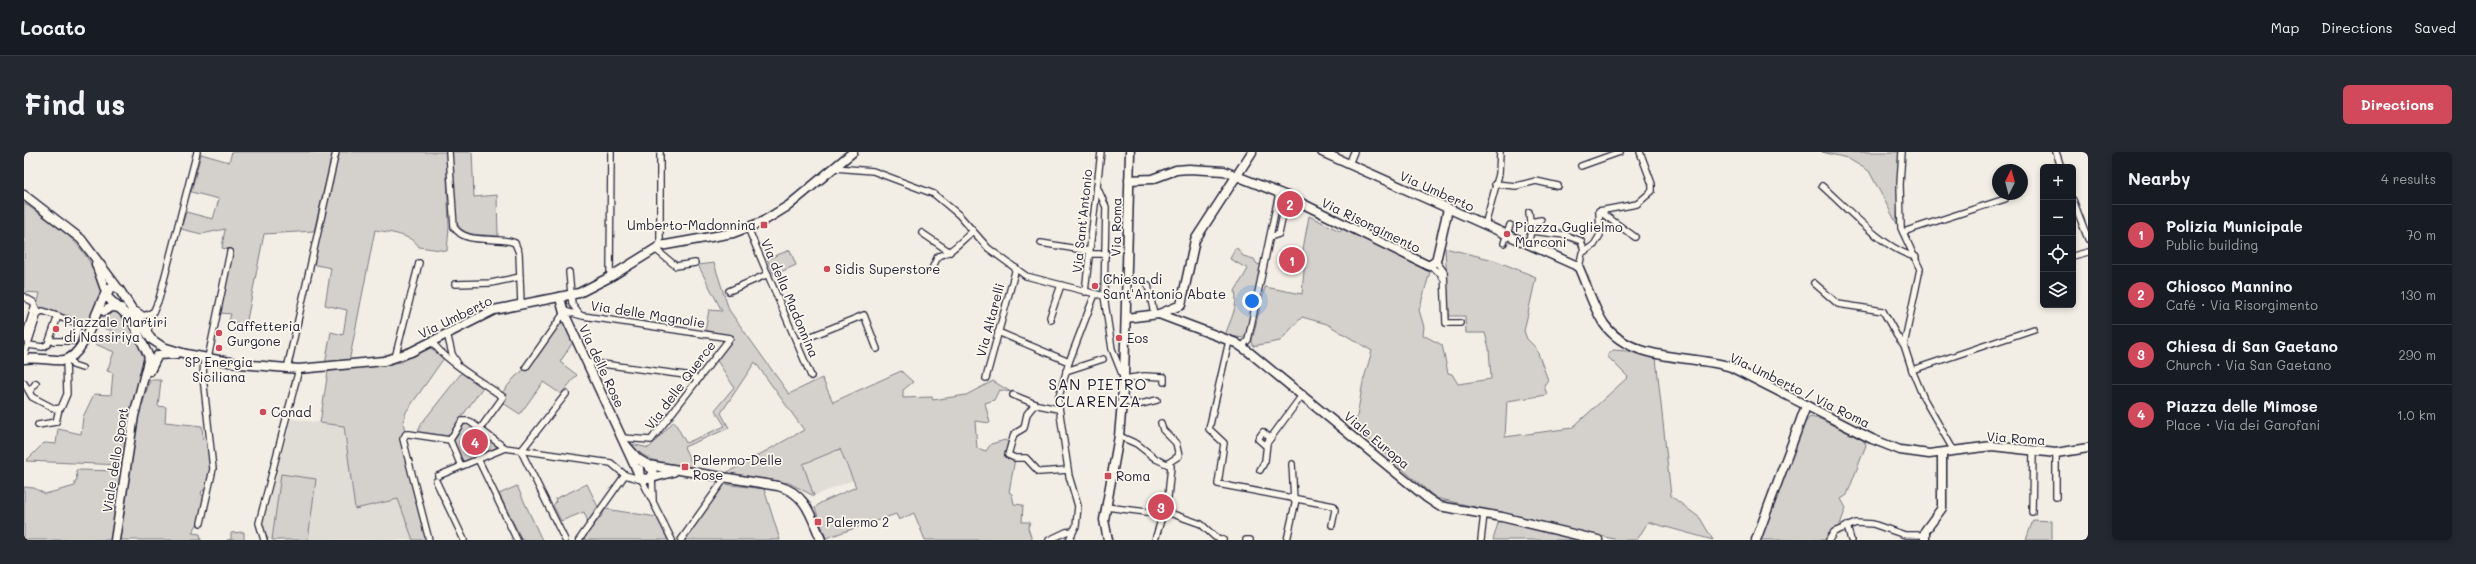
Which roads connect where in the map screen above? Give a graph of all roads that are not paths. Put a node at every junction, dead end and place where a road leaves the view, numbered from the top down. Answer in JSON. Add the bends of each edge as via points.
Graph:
{"nodes":[{"id":1,"x":197,"y":152,"type":"edge"},
{"id":2,"x":336,"y":152,"type":"edge"},
{"id":3,"x":449,"y":152,"type":"edge"},
{"id":4,"x":610,"y":152,"type":"edge"},
{"id":5,"x":660,"y":152,"type":"edge"},
{"id":6,"x":853,"y":152,"type":"edge"},
{"id":7,"x":1101,"y":152,"type":"edge"},
{"id":8,"x":1130,"y":152,"type":"edge"},
{"id":9,"x":1252,"y":152,"type":"edge"},
{"id":10,"x":1322,"y":152,"type":"edge"},
{"id":11,"x":1354,"y":152,"type":"edge"},
{"id":12,"x":1500,"y":152,"type":"edge"},
{"id":13,"x":1620,"y":152,"type":"edge"},
{"id":14,"x":1640,"y":152,"type":"edge"},
{"id":15,"x":1902,"y":152,"type":"edge"},
{"id":16,"x":2056,"y":152,"type":"edge"},
{"id":17,"x":846,"y":158,"type":"junction"},
{"id":18,"x":1349,"y":164,"type":"junction"},
{"id":19,"x":2060,"y":164,"type":"edge"},
{"id":20,"x":1581,"y":166,"type":"dead end"},
{"id":21,"x":835,"y":168,"type":"junction"},
{"id":22,"x":852,"y":169,"type":"junction"},
{"id":23,"x":1237,"y":175,"type":"junction"},
{"id":24,"x":1129,"y":180,"type":"junction"},
{"id":25,"x":1495,"y":184,"type":"junction"},
{"id":26,"x":1558,"y":186,"type":"dead end"},
{"id":27,"x":1822,"y":186,"type":"dead end"},
{"id":28,"x":1097,"y":187,"type":"junction"},
{"id":29,"x":1278,"y":193,"type":"junction"},
{"id":30,"x":24,"y":195,"type":"edge"},
{"id":31,"x":1286,"y":196,"type":"junction"},
{"id":32,"x":2002,"y":200,"type":"edge"},
{"id":33,"x":2076,"y":208,"type":"edge"},
{"id":34,"x":1448,"y":209,"type":"junction"},
{"id":35,"x":1599,"y":211,"type":"junction"},
{"id":36,"x":1529,"y":212,"type":"dead end"},
{"id":37,"x":1541,"y":220,"type":"dead end"},
{"id":38,"x":1530,"y":222,"type":"junction"},
{"id":39,"x":1485,"y":225,"type":"junction"},
{"id":40,"x":1510,"y":225,"type":"dead end"},
{"id":41,"x":748,"y":228,"type":"junction"},
{"id":42,"x":973,"y":231,"type":"junction"},
{"id":43,"x":1531,"y":231,"type":"junction"},
{"id":44,"x":1903,"y":232,"type":"junction"},
{"id":45,"x":922,"y":233,"type":"dead end"},
{"id":46,"x":1506,"y":237,"type":"junction"},
{"id":47,"x":1635,"y":237,"type":"dead end"},
{"id":48,"x":1270,"y":238,"type":"junction"},
{"id":49,"x":2088,"y":239,"type":"edge"},
{"id":50,"x":1041,"y":243,"type":"dead end"},
{"id":51,"x":1528,"y":245,"type":"junction"},
{"id":52,"x":658,"y":248,"type":"junction"},
{"id":53,"x":89,"y":249,"type":"junction"},
{"id":54,"x":1584,"y":250,"type":"junction"},
{"id":55,"x":230,"y":252,"type":"dead end"},
{"id":56,"x":950,"y":252,"type":"junction"},
{"id":57,"x":2088,"y":252,"type":"edge"},
{"id":58,"x":1089,"y":253,"type":"junction"},
{"id":59,"x":1106,"y":254,"type":"junction"},
{"id":60,"x":2076,"y":255,"type":"edge"},
{"id":61,"x":1916,"y":257,"type":"junction"},
{"id":62,"x":419,"y":263,"type":"dead end"},
{"id":63,"x":695,"y":263,"type":"dead end"},
{"id":64,"x":1433,"y":263,"type":"junction"},
{"id":65,"x":1016,"y":268,"type":"junction"},
{"id":66,"x":1579,"y":268,"type":"junction"},
{"id":67,"x":932,"y":269,"type":"dead end"},
{"id":68,"x":568,"y":272,"type":"dead end"},
{"id":69,"x":768,"y":274,"type":"junction"},
{"id":70,"x":520,"y":277,"type":"junction"},
{"id":71,"x":610,"y":277,"type":"junction"},
{"id":72,"x":1444,"y":280,"type":"junction"},
{"id":73,"x":1814,"y":283,"type":"dead end"},
{"id":74,"x":455,"y":284,"type":"dead end"},
{"id":75,"x":1061,"y":285,"type":"junction"},
{"id":76,"x":1148,"y":285,"type":"dead end"},
{"id":77,"x":119,"y":290,"type":"junction"},
{"id":78,"x":729,"y":291,"type":"dead end"},
{"id":79,"x":1085,"y":292,"type":"junction"},
{"id":80,"x":1095,"y":294,"type":"junction"},
{"id":81,"x":569,"y":296,"type":"junction"},
{"id":82,"x":1104,"y":296,"type":"junction"},
{"id":83,"x":24,"y":297,"type":"edge"},
{"id":84,"x":110,"y":297,"type":"junction"},
{"id":85,"x":560,"y":298,"type":"junction"},
{"id":86,"x":127,"y":301,"type":"junction"},
{"id":87,"x":520,"y":304,"type":"junction"},
{"id":88,"x":1181,"y":305,"type":"junction"},
{"id":89,"x":35,"y":308,"type":"junction"},
{"id":90,"x":121,"y":308,"type":"junction"},
{"id":91,"x":104,"y":310,"type":"junction"},
{"id":92,"x":154,"y":310,"type":"junction"},
{"id":93,"x":564,"y":312,"type":"junction"},
{"id":94,"x":1157,"y":314,"type":"junction"},
{"id":95,"x":580,"y":315,"type":"junction"},
{"id":96,"x":58,"y":316,"type":"junction"},
{"id":97,"x":1126,"y":318,"type":"junction"},
{"id":98,"x":96,"y":319,"type":"junction"},
{"id":99,"x":1051,"y":320,"type":"dead end"},
{"id":100,"x":1175,"y":320,"type":"junction"},
{"id":101,"x":1460,"y":323,"type":"dead end"},
{"id":102,"x":2034,"y":329,"type":"dead end"},
{"id":103,"x":998,"y":332,"type":"junction"},
{"id":104,"x":447,"y":333,"type":"junction"},
{"id":105,"x":730,"y":338,"type":"joint"},
{"id":106,"x":432,"y":341,"type":"junction"},
{"id":107,"x":1229,"y":341,"type":"junction"},
{"id":108,"x":50,"y":342,"type":"junction"},
{"id":109,"x":797,"y":342,"type":"junction"},
{"id":110,"x":28,"y":345,"type":"junction"},
{"id":111,"x":1904,"y":345,"type":"junction"},
{"id":112,"x":1242,"y":347,"type":"junction"},
{"id":113,"x":153,"y":349,"type":"junction"},
{"id":114,"x":877,"y":349,"type":"dead end"},
{"id":115,"x":24,"y":357,"type":"edge"},
{"id":116,"x":206,"y":357,"type":"junction"},
{"id":117,"x":399,"y":357,"type":"junction"},
{"id":118,"x":68,"y":359,"type":"junction"},
{"id":119,"x":1103,"y":359,"type":"dead end"},
{"id":120,"x":587,"y":362,"type":"junction"},
{"id":121,"x":1069,"y":362,"type":"junction"},
{"id":122,"x":460,"y":366,"type":"junction"},
{"id":123,"x":526,"y":366,"type":"dead end"},
{"id":124,"x":82,"y":368,"type":"dead end"},
{"id":125,"x":287,"y":369,"type":"junction"},
{"id":126,"x":299,"y":370,"type":"junction"},
{"id":127,"x":1912,"y":370,"type":"junction"},
{"id":128,"x":1066,"y":371,"type":"junction"},
{"id":129,"x":811,"y":376,"type":"dead end"},
{"id":130,"x":986,"y":378,"type":"dead end"},
{"id":131,"x":1124,"y":379,"type":"junction"},
{"id":132,"x":698,"y":380,"type":"junction"},
{"id":133,"x":1164,"y":382,"type":"dead end"},
{"id":134,"x":24,"y":383,"type":"edge"},
{"id":135,"x":36,"y":383,"type":"dead end"},
{"id":136,"x":30,"y":391,"type":"junction"},
{"id":137,"x":566,"y":394,"type":"dead end"},
{"id":138,"x":1303,"y":394,"type":"junction"},
{"id":139,"x":1013,"y":395,"type":"dead end"},
{"id":140,"x":1157,"y":400,"type":"dead end"},
{"id":141,"x":1123,"y":401,"type":"junction"},
{"id":142,"x":1035,"y":404,"type":"junction"},
{"id":143,"x":1806,"y":406,"type":"junction"},
{"id":144,"x":59,"y":409,"type":"junction"},
{"id":145,"x":1058,"y":409,"type":"junction"},
{"id":146,"x":1162,"y":423,"type":"dead end"},
{"id":147,"x":38,"y":425,"type":"dead end"},
{"id":148,"x":481,"y":428,"type":"junction"},
{"id":149,"x":1119,"y":436,"type":"junction"},
{"id":150,"x":1270,"y":438,"type":"junction"},
{"id":151,"x":448,"y":439,"type":"junction"},
{"id":152,"x":623,"y":441,"type":"junction"},
{"id":153,"x":1266,"y":446,"type":"junction"},
{"id":154,"x":506,"y":448,"type":"junction"},
{"id":155,"x":2088,"y":448,"type":"edge"},
{"id":156,"x":521,"y":451,"type":"junction"},
{"id":157,"x":1954,"y":451,"type":"junction"},
{"id":158,"x":2033,"y":451,"type":"junction"},
{"id":159,"x":1942,"y":453,"type":"junction"},
{"id":160,"x":2056,"y":453,"type":"junction"},
{"id":161,"x":479,"y":461,"type":"junction"},
{"id":162,"x":1168,"y":463,"type":"junction"},
{"id":163,"x":1292,"y":464,"type":"dead end"},
{"id":164,"x":647,"y":465,"type":"junction"},
{"id":165,"x":459,"y":466,"type":"junction"},
{"id":166,"x":1068,"y":470,"type":"junction"},
{"id":167,"x":1260,"y":470,"type":"dead end"},
{"id":168,"x":680,"y":472,"type":"junction"},
{"id":169,"x":626,"y":475,"type":"junction"},
{"id":170,"x":643,"y":477,"type":"junction"},
{"id":171,"x":725,"y":478,"type":"junction"},
{"id":172,"x":2056,"y":497,"type":"dead end"},
{"id":173,"x":1295,"y":500,"type":"junction"},
{"id":174,"x":654,"y":505,"type":"junction"},
{"id":175,"x":1106,"y":507,"type":"junction"},
{"id":176,"x":2032,"y":512,"type":"dead end"},
{"id":177,"x":1164,"y":513,"type":"junction"},
{"id":178,"x":1484,"y":514,"type":"junction"},
{"id":179,"x":201,"y":522,"type":"dead end"},
{"id":180,"x":1332,"y":525,"type":"dead end"},
{"id":181,"x":1847,"y":526,"type":"junction"},
{"id":182,"x":1073,"y":531,"type":"junction"},
{"id":183,"x":1904,"y":537,"type":"edge"},
{"id":184,"x":1925,"y":538,"type":"edge"},
{"id":185,"x":116,"y":540,"type":"edge"},
{"id":186,"x":264,"y":540,"type":"edge"},
{"id":187,"x":429,"y":540,"type":"edge"},
{"id":188,"x":464,"y":540,"type":"edge"},
{"id":189,"x":517,"y":540,"type":"edge"},
{"id":190,"x":565,"y":540,"type":"edge"},
{"id":191,"x":579,"y":540,"type":"edge"},
{"id":192,"x":672,"y":540,"type":"edge"},
{"id":193,"x":681,"y":540,"type":"edge"},
{"id":194,"x":821,"y":540,"type":"edge"},
{"id":195,"x":1049,"y":540,"type":"edge"},
{"id":196,"x":1069,"y":540,"type":"edge"},
{"id":197,"x":1108,"y":540,"type":"edge"},
{"id":198,"x":1155,"y":540,"type":"edge"},
{"id":199,"x":1223,"y":540,"type":"edge"},
{"id":200,"x":1246,"y":540,"type":"edge"},
{"id":201,"x":1250,"y":540,"type":"edge"},
{"id":202,"x":1287,"y":540,"type":"edge"},
{"id":203,"x":1481,"y":540,"type":"edge"},
{"id":204,"x":1598,"y":540,"type":"edge"},
{"id":205,"x":1756,"y":540,"type":"edge"},
{"id":206,"x":1829,"y":540,"type":"edge"},
{"id":207,"x":1851,"y":540,"type":"edge"}],
"edges":[{"from":1,"to":92,"type":"street"},
{"from":2,"to":125,"type":"street"},
{"from":3,"to":70,"type":"street","via":[[454,227],[466,236],[515,243],[519,253]]},
{"from":4,"to":71,"type":"street"},
{"from":5,"to":52,"type":"street"},
{"from":6,"to":17,"type":"main road","name":"Via Umberto"},
{"from":7,"to":28,"type":"street","name":"Via Sant'Antonio"},
{"from":8,"to":24,"type":"main road","name":"Via Roma"},
{"from":9,"to":23,"type":"main road"},
{"from":10,"to":18,"type":"main road","name":"Via Umberto"},
{"from":11,"to":18,"type":"street"},
{"from":12,"to":25,"type":"street","via":[[1501,165]]},
{"from":13,"to":20,"type":"street"},
{"from":14,"to":35,"type":"street","via":[[1652,184],[1652,191],[1637,204]]},
{"from":15,"to":44,"type":"street","via":[[1900,184]]},
{"from":16,"to":19,"type":"street"},
{"from":17,"to":21,"type":"main road","name":"Via Umberto"},
{"from":17,"to":22,"type":"street"},
{"from":18,"to":34,"type":"main road","name":"Via Umberto"},
{"from":21,"to":22,"type":"street"},
{"from":21,"to":41,"type":"main road","name":"Via Umberto","via":[[774,217]]},
{"from":22,"to":42,"type":"street","via":[[873,171],[934,194]]},
{"from":23,"to":24,"type":"main road","name":"Via Risorgimento","via":[[1216,169],[1189,168],[1152,179]]},
{"from":23,"to":29,"type":"main road","name":"Via Risorgimento"},
{"from":23,"to":88,"type":"main road","via":[[1195,240]]},
{"from":24,"to":97,"type":"main road","name":"Via Roma"},
{"from":25,"to":26,"type":"street","via":[[1516,186],[1536,181]]},
{"from":25,"to":39,"type":"street"},
{"from":27,"to":61,"type":"street","via":[[1887,242],[1904,254]]},
{"from":28,"to":58,"type":"street","name":"Via Sant'Antonio"},
{"from":28,"to":59,"type":"street","via":[[1106,208]]},
{"from":29,"to":31,"type":"main road","name":"Via Risorgimento"},
{"from":29,"to":48,"type":"street"},
{"from":30,"to":53,"type":"main road","via":[[74,232]]},
{"from":31,"to":48,"type":"street","via":[[1279,234]]},
{"from":31,"to":64,"type":"main road","name":"Via Risorgimento"},
{"from":32,"to":44,"type":"street"},
{"from":33,"to":49,"type":"street"},
{"from":34,"to":39,"type":"main road","name":"Via Umberto"},
{"from":34,"to":64,"type":"main road","name":"Via Risorgimento"},
{"from":35,"to":47,"type":"street"},
{"from":35,"to":54,"type":"street","via":[[1600,235],[1594,245]]},
{"from":36,"to":38,"type":"street"},
{"from":37,"to":38,"type":"street"},
{"from":38,"to":43,"type":"street"},
{"from":39,"to":46,"type":"main road","name":"Via Umberto"},
{"from":40,"to":46,"type":"street"},
{"from":41,"to":52,"type":"main road","name":"Via Umberto"},
{"from":41,"to":69,"type":"street","name":"Via della Madonnina"},
{"from":42,"to":56,"type":"street"},
{"from":42,"to":65,"type":"street","via":[[988,248]]},
{"from":43,"to":51,"type":"street"},
{"from":43,"to":54,"type":"street","via":[[1565,235],[1581,241]]},
{"from":44,"to":61,"type":"street"},
{"from":45,"to":56,"type":"street"},
{"from":46,"to":51,"type":"main road","name":"Via Umberto"},
{"from":48,"to":112,"type":"street","via":[[1248,340]]},
{"from":50,"to":58,"type":"street"},
{"from":51,"to":66,"type":"main road","name":"Via Umberto"},
{"from":52,"to":63,"type":"street","via":[[676,266]]},
{"from":52,"to":71,"type":"main road","name":"Via Umberto"},
{"from":53,"to":77,"type":"main road"},
{"from":53,"to":84,"type":"main road"},
{"from":54,"to":66,"type":"street"},
{"from":55,"to":116,"type":"street"},
{"from":56,"to":67,"type":"street","via":[[938,256]]},
{"from":57,"to":60,"type":"street"},
{"from":58,"to":59,"type":"street"},
{"from":58,"to":79,"type":"street","name":"Via Sant'Antonio"},
{"from":59,"to":82,"type":"street"},
{"from":61,"to":111,"type":"street","via":[[1920,269],[1919,279]]},
{"from":62,"to":117,"type":"street"},
{"from":64,"to":72,"type":"street"},
{"from":64,"to":72,"type":"street","via":[[1444,272]]},
{"from":65,"to":75,"type":"street","via":[[1026,276]]},
{"from":65,"to":103,"type":"street","name":"Via Altarelli"},
{"from":66,"to":143,"type":"main road","name":"Via Umberto / Via Roma","via":[[1604,324],[1619,339],[1645,351],[1710,361],[1731,367]]},
{"from":68,"to":81,"type":"street"},
{"from":69,"to":78,"type":"street"},
{"from":69,"to":109,"type":"street","name":"Via della Madonnina"},
{"from":70,"to":74,"type":"street","via":[[491,283]]},
{"from":70,"to":87,"type":"street"},
{"from":71,"to":81,"type":"main road","name":"Via Umberto"},
{"from":72,"to":101,"type":"street","via":[[1446,323]]},
{"from":73,"to":111,"type":"street","via":[[1838,304],[1883,311]]},
{"from":75,"to":79,"type":"street"},
{"from":75,"to":99,"type":"street"},
{"from":76,"to":94,"type":"street"},
{"from":77,"to":84,"type":"main road","via":[[120,297]]},
{"from":77,"to":84,"type":"main road","via":[[112,287]]},
{"from":77,"to":86,"type":"main road"},
{"from":79,"to":80,"type":"street"},
{"from":80,"to":82,"type":"street"},
{"from":80,"to":121,"type":"street"},
{"from":81,"to":85,"type":"main road","name":"Via Umberto"},
{"from":81,"to":95,"type":"street"},
{"from":82,"to":131,"type":"street","via":[[1112,349]]},
{"from":83,"to":89,"type":"street","via":[[33,302]]},
{"from":84,"to":90,"type":"main road"},
{"from":84,"to":91,"type":"main road"},
{"from":84,"to":98,"type":"main road"},
{"from":85,"to":87,"type":"main road","name":"Via Umberto"},
{"from":85,"to":93,"type":"main road","name":"Via delle Rose"},
{"from":86,"to":92,"type":"street","via":[[144,316]]},
{"from":86,"to":113,"type":"main road"},
{"from":87,"to":104,"type":"main road","name":"Via Umberto","via":[[486,313]]},
{"from":88,"to":94,"type":"main road"},
{"from":88,"to":100,"type":"main road"},
{"from":89,"to":96,"type":"street"},
{"from":89,"to":110,"type":"street"},
{"from":90,"to":91,"type":"main road","via":[[112,307]]},
{"from":90,"to":113,"type":"main road"},
{"from":91,"to":98,"type":"main road"},
{"from":92,"to":113,"type":"street","via":[[148,328]]},
{"from":93,"to":95,"type":"street","name":"Via delle Magnolie"},
{"from":93,"to":120,"type":"main road","name":"Via delle Rose"},
{"from":93,"to":123,"type":"street"},
{"from":94,"to":97,"type":"main road"},
{"from":94,"to":100,"type":"main road","name":"Viale Europa"},
{"from":95,"to":105,"type":"street","name":"Via delle Magnolie"},
{"from":96,"to":108,"type":"street"},
{"from":96,"to":108,"type":"street","via":[[78,323],[79,329],[71,342]]},
{"from":97,"to":131,"type":"main road","name":"Via Roma"},
{"from":98,"to":118,"type":"main road","via":[[77,351]]},
{"from":100,"to":107,"type":"main road","name":"Viale Europa"},
{"from":102,"to":127,"type":"street"},
{"from":103,"to":121,"type":"street"},
{"from":103,"to":130,"type":"street","name":"Via Altarelli"},
{"from":104,"to":106,"type":"main road","name":"Via Umberto"},
{"from":104,"to":122,"type":"street","via":[[452,354]]},
{"from":105,"to":132,"type":"street","name":"Via delle Querce"},
{"from":106,"to":117,"type":"main road","name":"Via Umberto"},
{"from":106,"to":122,"type":"street","via":[[436,349]]},
{"from":107,"to":112,"type":"main road","name":"Viale Europa"},
{"from":107,"to":173,"type":"street","via":[[1209,430],[1224,443],[1218,484]]},
{"from":108,"to":110,"type":"street","via":[[43,347]]},
{"from":109,"to":114,"type":"street","via":[[864,315]]},
{"from":109,"to":129,"type":"street","name":"Via della Madonnina"},
{"from":110,"to":115,"type":"street"},
{"from":111,"to":127,"type":"street"},
{"from":112,"to":138,"type":"main road","name":"Viale Europa"},
{"from":113,"to":116,"type":"main road","name":"Via Umberto"},
{"from":113,"to":185,"type":"main road","name":"Viale dello Sport","via":[[134,416]]},
{"from":115,"to":118,"type":"main road"},
{"from":116,"to":125,"type":"main road","name":"Via Umberto"},
{"from":116,"to":179,"type":"street","via":[[204,386],[213,469]]},
{"from":117,"to":126,"type":"main road","name":"Via Umberto","via":[[348,366]]},
{"from":118,"to":124,"type":"street","via":[[73,365]]},
{"from":118,"to":144,"type":"street","via":[[67,394]]},
{"from":119,"to":128,"type":"street"},
{"from":120,"to":132,"type":"street","via":[[693,376]]},
{"from":120,"to":152,"type":"main road","name":"Via delle Rose"},
{"from":121,"to":128,"type":"street"},
{"from":122,"to":148,"type":"street","via":[[503,397]]},
{"from":125,"to":126,"type":"main road","name":"Via Umberto"},
{"from":126,"to":186,"type":"street","via":[[259,523]]},
{"from":127,"to":157,"type":"street","via":[[1924,399]]},
{"from":128,"to":145,"type":"street"},
{"from":131,"to":133,"type":"street","via":[[1164,377]]},
{"from":131,"to":141,"type":"main road","name":"Via Roma"},
{"from":132,"to":152,"type":"street","name":"Via delle Querce","via":[[651,440]]},
{"from":134,"to":136,"type":"street"},
{"from":135,"to":136,"type":"street"},
{"from":136,"to":144,"type":"street","via":[[32,397]]},
{"from":137,"to":156,"type":"street"},
{"from":138,"to":150,"type":"street"},
{"from":138,"to":178,"type":"main road","name":"Viale Europa","via":[[1427,498],[1440,506]]},
{"from":139,"to":142,"type":"street"},
{"from":140,"to":141,"type":"street","via":[[1137,406]]},
{"from":141,"to":149,"type":"main road","name":"Via Roma"},
{"from":142,"to":145,"type":"street"},
{"from":142,"to":166,"type":"street","via":[[1027,414],[1024,428],[1014,434],[1008,455],[1026,458],[1039,472]]},
{"from":143,"to":159,"type":"main road","name":"Via Umberto / Via Roma","via":[[1886,445],[1921,454]]},
{"from":143,"to":205,"type":"main road"},
{"from":144,"to":147,"type":"street","via":[[56,422]]},
{"from":145,"to":166,"type":"street"},
{"from":146,"to":162,"type":"street","via":[[1163,430],[1176,443],[1179,456]]},
{"from":148,"to":151,"type":"street","via":[[469,421],[462,421]]},
{"from":148,"to":154,"type":"street"},
{"from":149,"to":162,"type":"street"},
{"from":149,"to":175,"type":"main road","name":"Via Roma"},
{"from":150,"to":153,"type":"street"},
{"from":150,"to":153,"type":"street","via":[[1263,432],[1258,439]]},
{"from":151,"to":165,"type":"street"},
{"from":151,"to":187,"type":"street","via":[[409,434],[403,439]]},
{"from":152,"to":164,"type":"main road"},
{"from":152,"to":170,"type":"main road","name":"Via delle Rose"},
{"from":153,"to":167,"type":"street","via":[[1265,461]]},
{"from":154,"to":156,"type":"street"},
{"from":154,"to":161,"type":"street"},
{"from":155,"to":160,"type":"main road","name":"Via Roma"},
{"from":156,"to":169,"type":"street","via":[[611,463]]},
{"from":156,"to":190,"type":"street"},
{"from":157,"to":158,"type":"main road","name":"Via Roma","via":[[1992,446]]},
{"from":157,"to":159,"type":"main road","name":"Via Roma"},
{"from":158,"to":160,"type":"main road","name":"Via Roma"},
{"from":158,"to":176,"type":"street"},
{"from":159,"to":184,"type":"main road","via":[[1942,508],[1927,527]]},
{"from":160,"to":172,"type":"street"},
{"from":161,"to":165,"type":"street"},
{"from":161,"to":189,"type":"street"},
{"from":162,"to":177,"type":"street","via":[[1172,468]]},
{"from":163,"to":173,"type":"street"},
{"from":164,"to":168,"type":"main road"},
{"from":164,"to":170,"type":"main road","via":[[641,466]]},
{"from":164,"to":170,"type":"main road","via":[[653,470]]},
{"from":165,"to":188,"type":"street","via":[[437,478]]},
{"from":166,"to":182,"type":"street","via":[[1078,506]]},
{"from":168,"to":170,"type":"main road"},
{"from":168,"to":171,"type":"main road"},
{"from":169,"to":170,"type":"street"},
{"from":169,"to":191,"type":"street"},
{"from":170,"to":174,"type":"street"},
{"from":170,"to":174,"type":"street"},
{"from":171,"to":193,"type":"street"},
{"from":171,"to":194,"type":"main road","via":[[778,486],[794,492],[806,504]]},
{"from":173,"to":180,"type":"street","via":[[1334,506]]},
{"from":173,"to":202,"type":"street"},
{"from":174,"to":192,"type":"street"},
{"from":175,"to":177,"type":"street"},
{"from":175,"to":197,"type":"main road","name":"Via Roma","via":[[1104,520]]},
{"from":177,"to":198,"type":"street"},
{"from":177,"to":199,"type":"street","via":[[1201,524],[1215,537]]},
{"from":178,"to":203,"type":"street"},
{"from":178,"to":204,"type":"main road","name":"Viale Europa"},
{"from":181,"to":183,"type":"street","via":[[1856,523],[1873,524]]},
{"from":181,"to":206,"type":"street","via":[[1834,532]]},
{"from":181,"to":207,"type":"street"},
{"from":182,"to":195,"type":"street"},
{"from":182,"to":196,"type":"street"},
{"from":183,"to":184,"type":"street"},
{"from":200,"to":201,"type":"street"}]}
